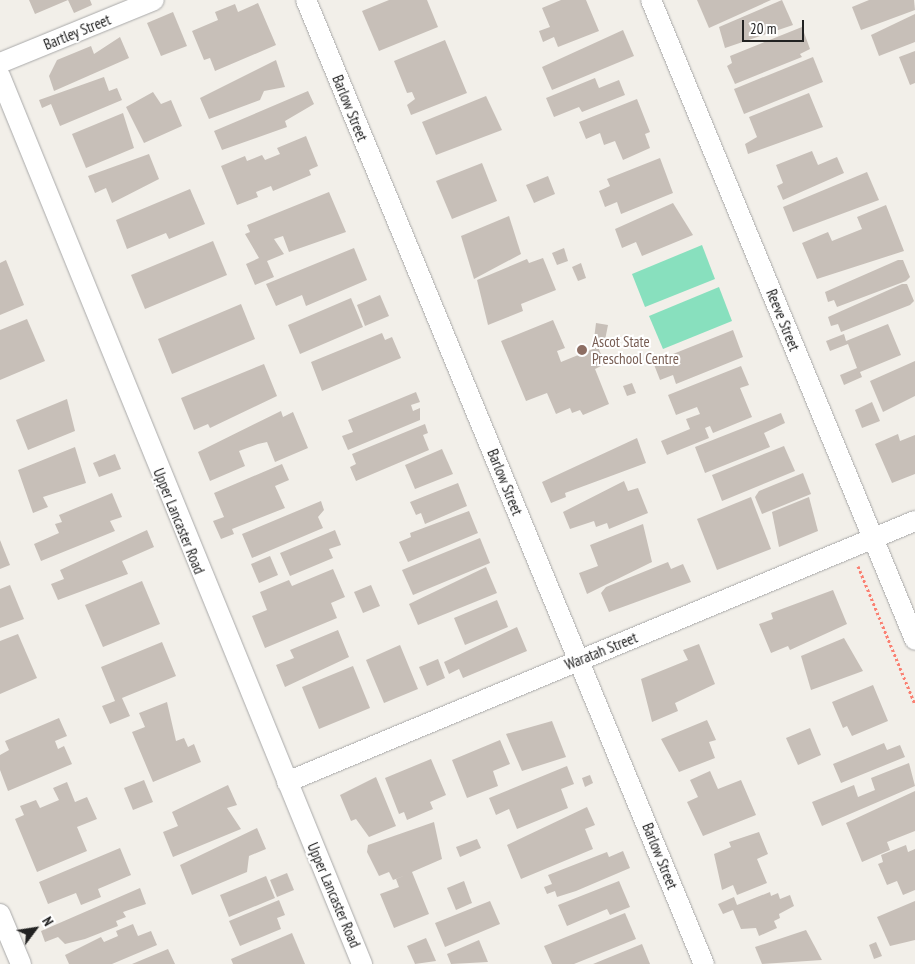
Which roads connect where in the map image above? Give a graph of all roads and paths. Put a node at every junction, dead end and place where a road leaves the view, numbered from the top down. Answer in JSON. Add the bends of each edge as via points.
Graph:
{"nodes":[{"id":1,"x":154,"y":0,"type":"edge"},
{"id":2,"x":306,"y":0,"type":"edge"},
{"id":3,"x":651,"y":0,"type":"edge"},
{"id":4,"x":0,"y":63,"type":"edge"},
{"id":5,"x":0,"y":76,"type":"edge"},
{"id":6,"x":915,"y":521,"type":"edge"},
{"id":7,"x":872,"y":538,"type":"junction"},
{"id":8,"x":856,"y":560,"type":"dead end"},
{"id":9,"x":915,"y":640,"type":"edge"},
{"id":10,"x":579,"y":660,"type":"junction"},
{"id":11,"x":915,"y":704,"type":"edge"},
{"id":12,"x":287,"y":782,"type":"junction"},
{"id":13,"x":0,"y":914,"type":"edge"},
{"id":14,"x":21,"y":964,"type":"edge"},
{"id":15,"x":362,"y":964,"type":"edge"},
{"id":16,"x":704,"y":964,"type":"edge"}],
"edges":[{"from":1,"to":4,"type":"street","name":"Bartley Street"},
{"from":2,"to":10,"type":"street","name":"Barlow Street"},
{"from":3,"to":7,"type":"street","name":"Reeve Street"},
{"from":5,"to":12,"type":"street","name":"Upper Lancaster Road"},
{"from":6,"to":7,"type":"street","name":"Waratah Street"},
{"from":7,"to":9,"type":"street","name":"Reeve Street"},
{"from":7,"to":10,"type":"street","name":"Waratah Street"},
{"from":8,"to":11,"type":"path"},
{"from":10,"to":12,"type":"street","name":"Waratah Street"},
{"from":10,"to":16,"type":"street","name":"Barlow Street"},
{"from":12,"to":15,"type":"street","name":"Upper Lancaster Road"},
{"from":13,"to":14,"type":"street"}]}
